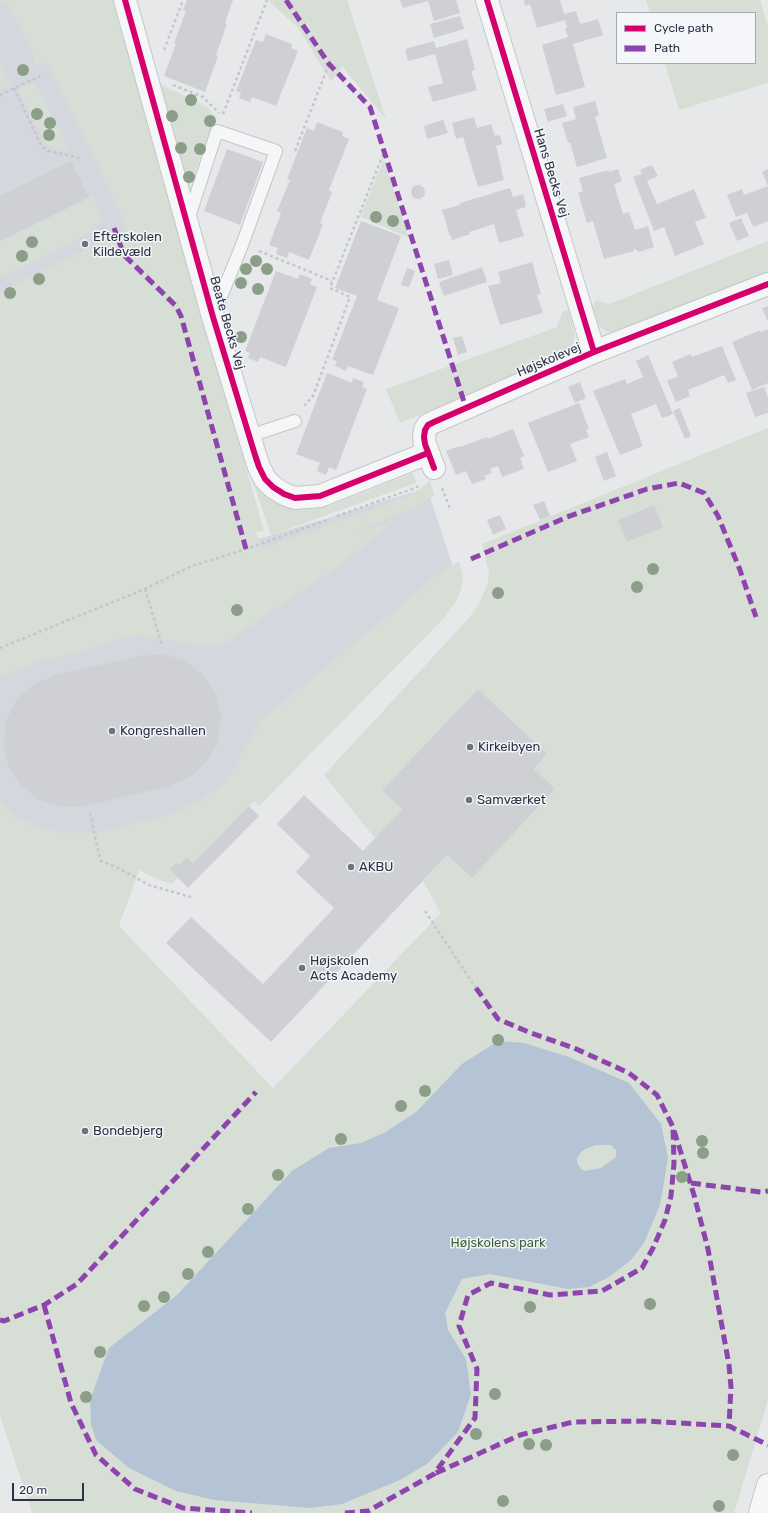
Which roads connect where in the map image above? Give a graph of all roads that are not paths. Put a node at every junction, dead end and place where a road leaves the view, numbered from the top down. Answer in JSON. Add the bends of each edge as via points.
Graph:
{"nodes":[{"id":1,"x":125,"y":0,"type":"edge"},
{"id":2,"x":487,"y":0,"type":"edge"},
{"id":3,"x":187,"y":224,"type":"junction"},
{"id":4,"x":768,"y":284,"type":"edge"},
{"id":5,"x":213,"y":317,"type":"junction"},
{"id":6,"x":594,"y":352,"type":"junction"},
{"id":7,"x":295,"y":421,"type":"road end"},
{"id":8,"x":249,"y":436,"type":"junction"},
{"id":9,"x":431,"y":461,"type":"joint"},
{"id":10,"x":768,"y":1484,"type":"edge"},
{"id":11,"x":760,"y":1513,"type":"edge"}],
"edges":[{"from":1,"to":3,"type":"street","name":"Beate Becks Vej","via":[[151,75]]},
{"from":2,"to":6,"type":"street","name":"Hans Becks Vej"},
{"from":3,"to":5,"type":"street","name":"Beate Becks Vej"},
{"from":3,"to":5,"type":"lane","via":[[217,131],[276,151]]},
{"from":4,"to":6,"type":"street","name":"Højskolevej"},
{"from":5,"to":8,"type":"street","name":"Beate Becks Vej"},
{"from":6,"to":9,"type":"street","name":"Højskolevej","via":[[428,425],[425,430],[425,444]]},
{"from":7,"to":8,"type":"lane"},
{"from":8,"to":9,"type":"street","name":"Beate Becks Vej","via":[[265,479],[284,494],[295,498],[320,496]]},
{"from":10,"to":11,"type":"street"}]}
